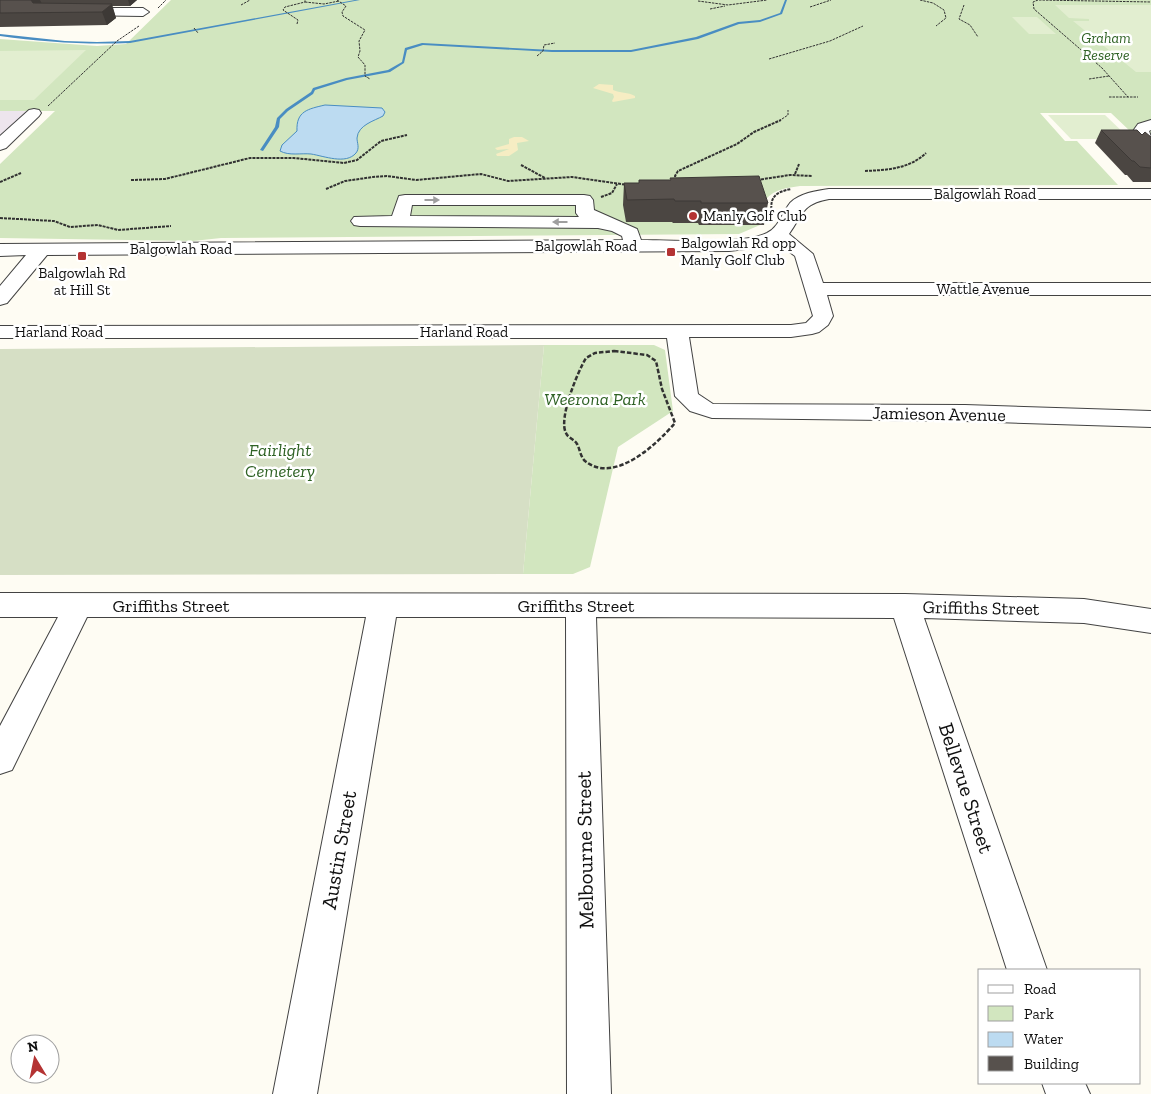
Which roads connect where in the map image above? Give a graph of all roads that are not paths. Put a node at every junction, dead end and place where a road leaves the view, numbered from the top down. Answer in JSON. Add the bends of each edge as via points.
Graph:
{"nodes":[{"id":1,"x":68,"y":12,"type":"edge"},
{"id":2,"x":122,"y":36,"type":"road end"},
{"id":3,"x":40,"y":110,"type":"road end"},
{"id":4,"x":1151,"y":125,"type":"edge"},
{"id":5,"x":0,"y":145,"type":"edge"},
{"id":6,"x":1151,"y":147,"type":"edge"},
{"id":7,"x":1151,"y":194,"type":"edge"},
{"id":8,"x":360,"y":221,"type":"dead end"},
{"id":9,"x":778,"y":234,"type":"junction"},
{"id":10,"x":633,"y":246,"type":"junction"},
{"id":11,"x":0,"y":250,"type":"edge"},
{"id":12,"x":41,"y":250,"type":"junction"},
{"id":13,"x":815,"y":289,"type":"junction"},
{"id":14,"x":1151,"y":289,"type":"edge"},
{"id":15,"x":0,"y":299,"type":"edge"},
{"id":16,"x":0,"y":332,"type":"edge"},
{"id":17,"x":677,"y":332,"type":"junction"},
{"id":18,"x":1151,"y":419,"type":"edge"},
{"id":19,"x":0,"y":605,"type":"edge"},
{"id":20,"x":78,"y":606,"type":"junction"},
{"id":21,"x":581,"y":606,"type":"junction"},
{"id":22,"x":905,"y":606,"type":"junction"},
{"id":23,"x":383,"y":607,"type":"junction"},
{"id":24,"x":1151,"y":621,"type":"edge"},
{"id":25,"x":0,"y":759,"type":"edge"},
{"id":26,"x":1027,"y":969,"type":"edge"},
{"id":27,"x":295,"y":1094,"type":"edge"},
{"id":28,"x":590,"y":1094,"type":"edge"}],
"edges":[{"from":1,"to":2,"type":"street","via":[[146,9]]},
{"from":3,"to":5,"type":"street"},
{"from":4,"to":6,"type":"street","via":[[1143,126],[1141,131]]},
{"from":7,"to":9,"type":"street","name":"Balgowlah Road","via":[[829,194],[798,204]]},
{"from":8,"to":10,"type":"street","via":[[609,224],[631,233]]},
{"from":9,"to":10,"type":"street","name":"Balgowlah Road","via":[[739,245]]},
{"from":9,"to":13,"type":"street","name":"Harland Road","via":[[804,254]]},
{"from":10,"to":12,"type":"street","name":"Balgowlah Road"},
{"from":11,"to":12,"type":"street","name":"Balgowlah Road"},
{"from":12,"to":15,"type":"street"},
{"from":13,"to":14,"type":"street","name":"Wattle Avenue"},
{"from":13,"to":17,"type":"street","name":"Harland Road","via":[[823,316],[822,321],[812,328]]},
{"from":16,"to":17,"type":"street","name":"Harland Road"},
{"from":17,"to":18,"type":"street","name":"Jamieson Avenue","via":[[687,396],[701,408],[727,413],[965,413]]},
{"from":19,"to":20,"type":"street","name":"Griffiths Street"},
{"from":20,"to":23,"type":"street","name":"Griffiths Street"},
{"from":20,"to":25,"type":"street"},
{"from":21,"to":22,"type":"street","name":"Griffiths Street"},
{"from":21,"to":23,"type":"street","name":"Griffiths Street"},
{"from":21,"to":28,"type":"street","name":"Melbourne Street"},
{"from":22,"to":24,"type":"street","name":"Griffiths Street","via":[[1084,610]]},
{"from":22,"to":26,"type":"street","name":"Bellevue Street"},
{"from":23,"to":27,"type":"street","name":"Austin Street"}]}
